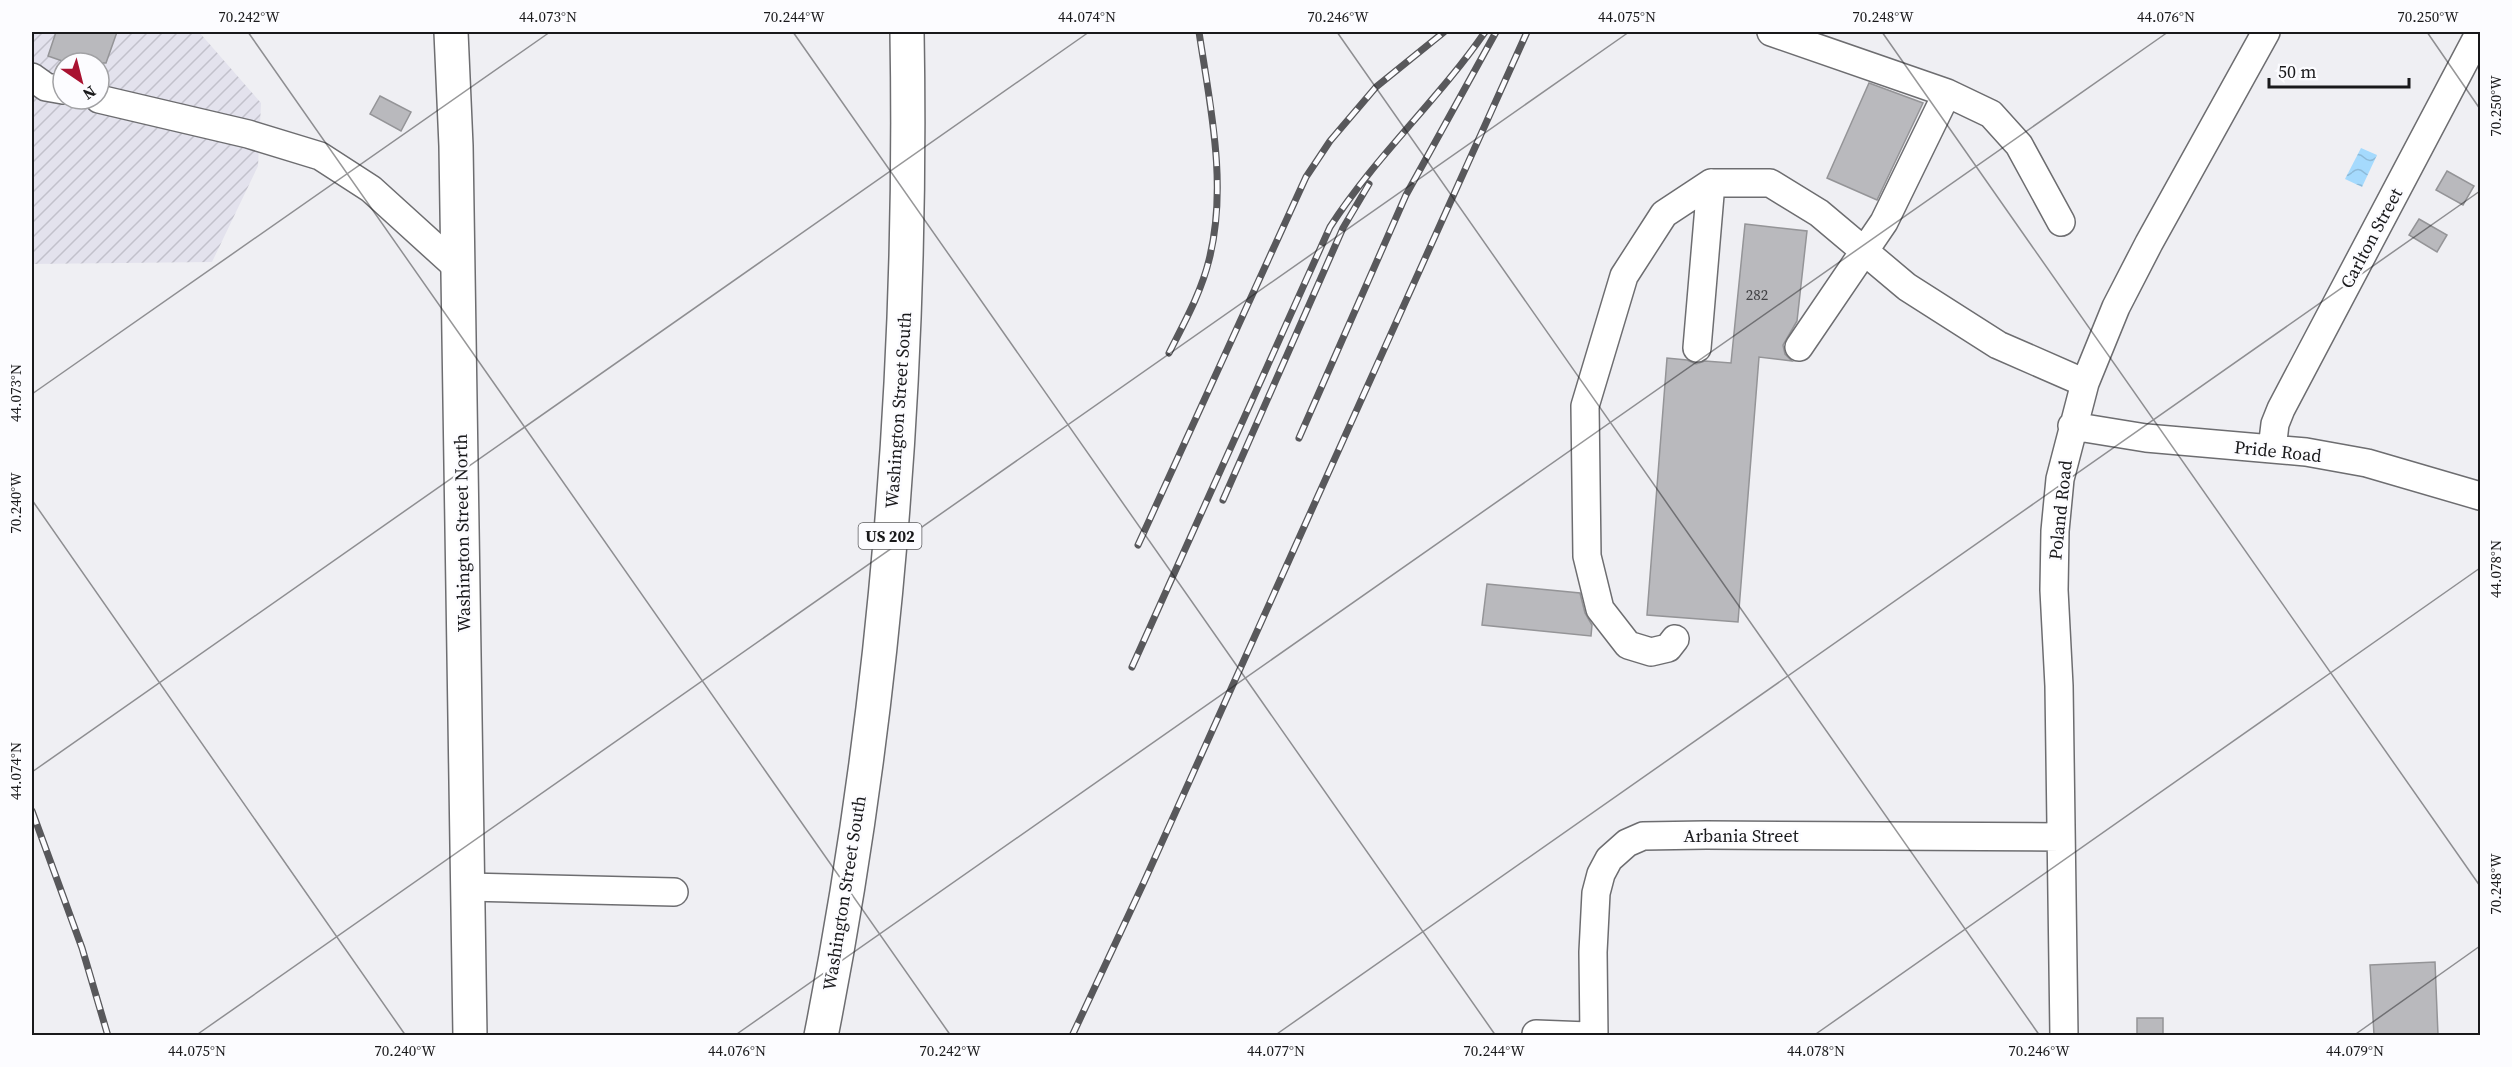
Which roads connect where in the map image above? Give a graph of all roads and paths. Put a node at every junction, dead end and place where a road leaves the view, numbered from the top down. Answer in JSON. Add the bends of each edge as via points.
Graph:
{"nodes":[{"id":1,"x":451,"y":32,"type":"edge"},
{"id":2,"x":907,"y":32,"type":"edge"},
{"id":3,"x":1771,"y":32,"type":"edge"},
{"id":4,"x":2266,"y":32,"type":"edge"},
{"id":5,"x":2480,"y":32,"type":"edge"},
{"id":6,"x":32,"y":77,"type":"edge"},
{"id":7,"x":51,"y":88,"type":"edge"},
{"id":8,"x":1947,"y":93,"type":"junction"},
{"id":9,"x":111,"y":102,"type":"edge"},
{"id":10,"x":1711,"y":183,"type":"junction"},
{"id":11,"x":2061,"y":222,"type":"dead end"},
{"id":12,"x":1864,"y":251,"type":"junction"},
{"id":13,"x":458,"y":268,"type":"junction"},
{"id":14,"x":1799,"y":347,"type":"dead end"},
{"id":15,"x":1697,"y":348,"type":"dead end"},
{"id":16,"x":2085,"y":383,"type":"junction"},
{"id":17,"x":2072,"y":426,"type":"junction"},
{"id":18,"x":2272,"y":449,"type":"junction"},
{"id":19,"x":2481,"y":496,"type":"edge"},
{"id":20,"x":1675,"y":639,"type":"dead end"},
{"id":21,"x":2060,"y":837,"type":"junction"},
{"id":22,"x":467,"y":887,"type":"junction"},
{"id":23,"x":674,"y":892,"type":"dead end"},
{"id":24,"x":1536,"y":1034,"type":"edge"},
{"id":25,"x":470,"y":1035,"type":"edge"},
{"id":26,"x":821,"y":1035,"type":"edge"},
{"id":27,"x":1588,"y":1035,"type":"edge"},
{"id":28,"x":1594,"y":1035,"type":"edge"},
{"id":29,"x":2064,"y":1035,"type":"edge"}],
"edges":[{"from":1,"to":13,"type":"highway","name":"Washington Street North"},
{"from":2,"to":26,"type":"highway","name":"Washington Street South","number":"US 202","via":[[907,233],[897,448],[873,698]]},
{"from":3,"to":8,"type":"street"},
{"from":4,"to":16,"type":"street","name":"Poland Road","via":[[2149,243],[2116,307]]},
{"from":5,"to":18,"type":"street","name":"Carlton Street","via":[[2281,409]]},
{"from":6,"to":7,"type":"street"},
{"from":8,"to":11,"type":"street","via":[[1991,114],[2019,145]]},
{"from":8,"to":12,"type":"street","via":[[1884,222]]},
{"from":9,"to":13,"type":"street","via":[[248,134],[320,156],[371,189]]},
{"from":10,"to":12,"type":"street","via":[[1770,183],[1819,213]]},
{"from":10,"to":15,"type":"street"},
{"from":10,"to":20,"type":"street","via":[[1664,214],[1624,276],[1585,406],[1587,556],[1600,609],[1628,645],[1651,652],[1668,648]]},
{"from":12,"to":14,"type":"street"},
{"from":12,"to":16,"type":"street","via":[[1907,287],[1998,345]]},
{"from":13,"to":22,"type":"highway","name":"Washington Street North"},
{"from":16,"to":17,"type":"street","name":"Poland Road"},
{"from":17,"to":18,"type":"street","name":"Pride Road","via":[[2146,438]]},
{"from":17,"to":21,"type":"street","name":"Poland Road","via":[[2060,479],[2055,531]]},
{"from":18,"to":19,"type":"street","name":"Pride Road","via":[[2367,463]]},
{"from":21,"to":28,"type":"street","name":"Arbania Street","via":[[1653,835],[1627,843],[1609,859],[1596,893]]},
{"from":21,"to":29,"type":"street","name":"Poland Road"},
{"from":22,"to":23,"type":"street"},
{"from":22,"to":25,"type":"highway","name":"Washington Street North"},
{"from":24,"to":27,"type":"street"}]}
